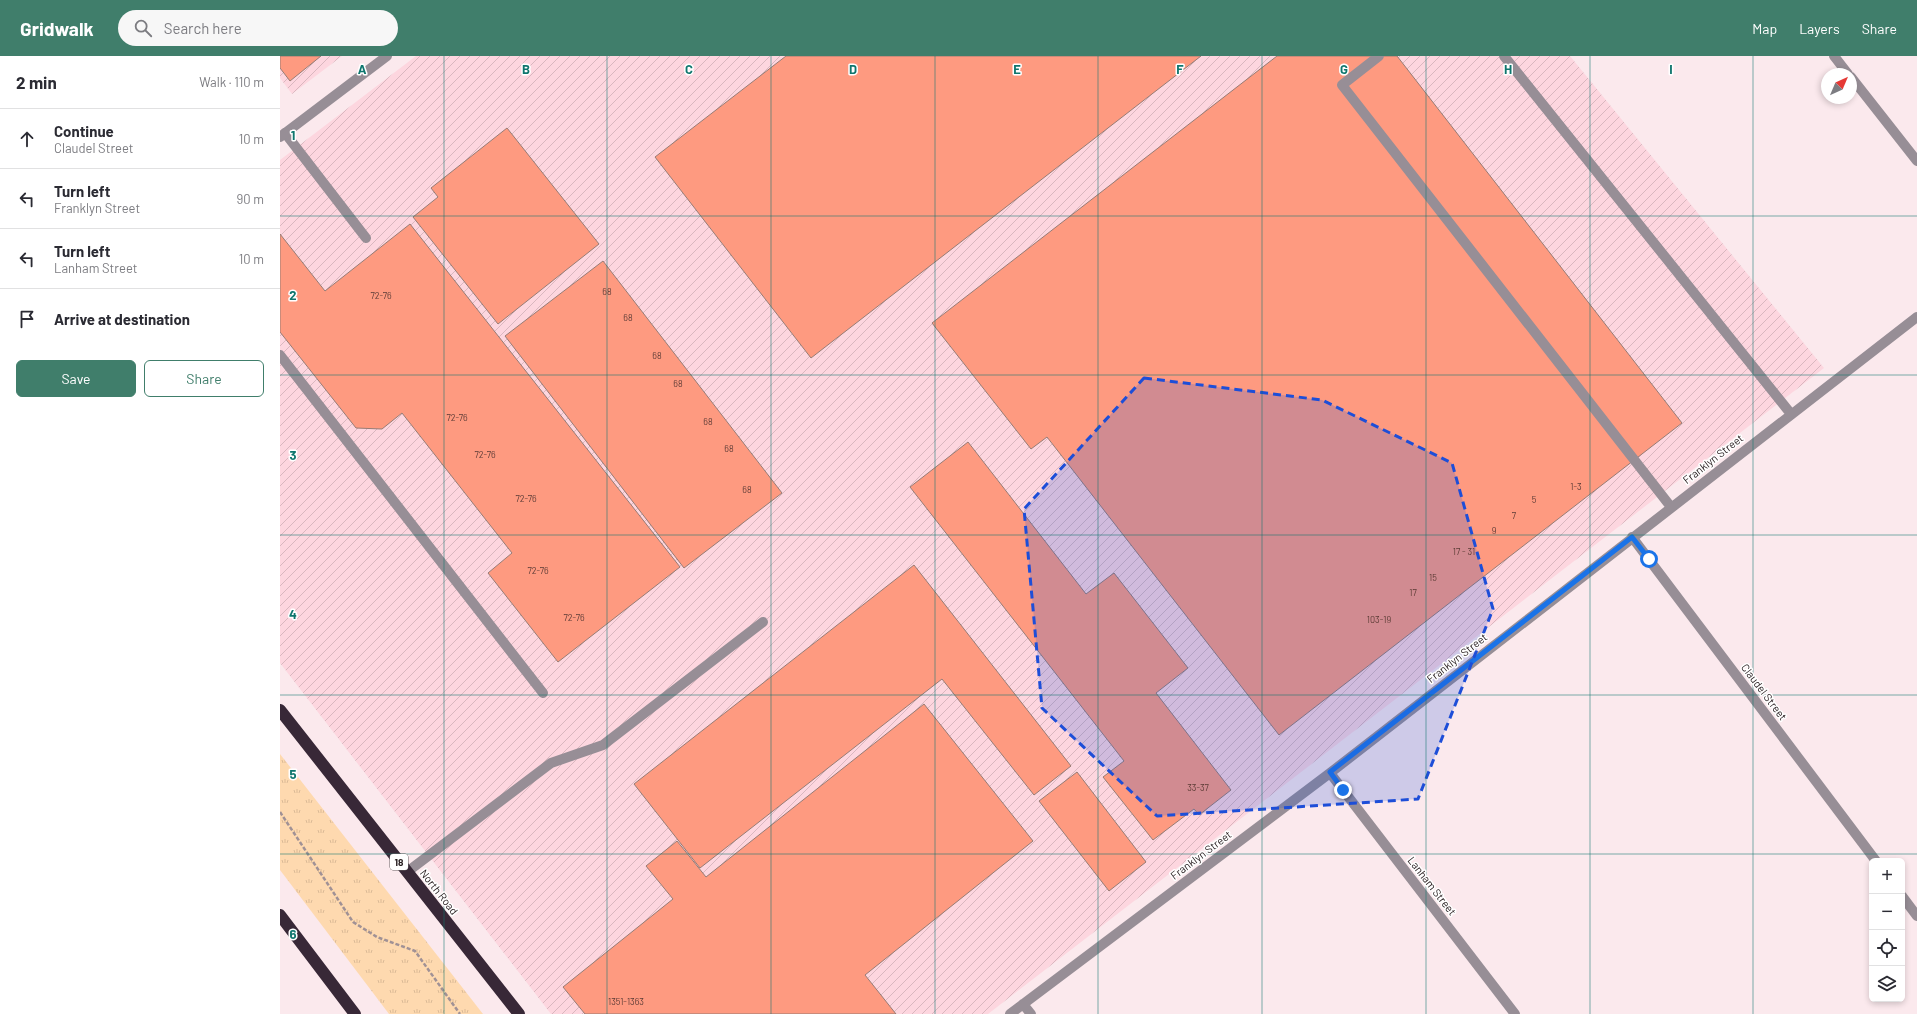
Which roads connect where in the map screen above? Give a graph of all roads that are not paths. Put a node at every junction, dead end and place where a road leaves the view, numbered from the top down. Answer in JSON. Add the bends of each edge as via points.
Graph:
{"nodes":[{"id":1,"x":387,"y":56,"type":"edge"},
{"id":2,"x":1379,"y":56,"type":"edge"},
{"id":3,"x":1504,"y":56,"type":"edge"},
{"id":4,"x":1834,"y":56,"type":"edge"},
{"id":5,"x":1843,"y":68,"type":"edge"},
{"id":6,"x":1857,"y":85,"type":"edge"},
{"id":7,"x":282,"y":132,"type":"edge"},
{"id":8,"x":1917,"y":160,"type":"edge"},
{"id":9,"x":366,"y":238,"type":"dead end"},
{"id":10,"x":1917,"y":317,"type":"edge"},
{"id":11,"x":280,"y":355,"type":"edge"},
{"id":12,"x":1791,"y":414,"type":"junction"},
{"id":13,"x":1671,"y":507,"type":"junction"},
{"id":14,"x":1632,"y":537,"type":"junction"},
{"id":15,"x":763,"y":622,"type":"dead end"},
{"id":16,"x":543,"y":693,"type":"dead end"},
{"id":17,"x":280,"y":710,"type":"edge"},
{"id":18,"x":1330,"y":772,"type":"junction"},
{"id":19,"x":1874,"y":858,"type":"edge"},
{"id":20,"x":407,"y":872,"type":"junction"},
{"id":21,"x":1905,"y":900,"type":"edge"},
{"id":22,"x":280,"y":915,"type":"edge"},
{"id":23,"x":1917,"y":916,"type":"edge"},
{"id":24,"x":1023,"y":1004,"type":"junction"},
{"id":25,"x":355,"y":1014,"type":"edge"},
{"id":26,"x":519,"y":1014,"type":"edge"},
{"id":27,"x":1010,"y":1014,"type":"edge"},
{"id":28,"x":1031,"y":1014,"type":"edge"},
{"id":29,"x":1515,"y":1014,"type":"edge"}],
"edges":[{"from":1,"to":7,"type":"street"},
{"from":2,"to":13,"type":"street","via":[[1342,85]]},
{"from":3,"to":12,"type":"street"},
{"from":4,"to":5,"type":"street"},
{"from":6,"to":8,"type":"street"},
{"from":7,"to":9,"type":"street"},
{"from":10,"to":12,"type":"street","name":"Franklyn Street"},
{"from":11,"to":16,"type":"street"},
{"from":12,"to":13,"type":"street","name":"Franklyn Street"},
{"from":13,"to":14,"type":"street","name":"Franklyn Street"},
{"from":14,"to":18,"type":"street","name":"Franklyn Street"},
{"from":14,"to":19,"type":"street","name":"Claudel Street"},
{"from":15,"to":20,"type":"street","via":[[603,745],[551,764]]},
{"from":17,"to":20,"type":"highway","name":"North Road","number":"18"},
{"from":18,"to":24,"type":"street","name":"Franklyn Street"},
{"from":18,"to":29,"type":"street","name":"Lanham Street"},
{"from":20,"to":26,"type":"highway","name":"North Road","number":"18"},
{"from":21,"to":23,"type":"street"},
{"from":22,"to":25,"type":"highway"},
{"from":24,"to":27,"type":"street","name":"Franklyn Street"},
{"from":24,"to":28,"type":"street"}]}
